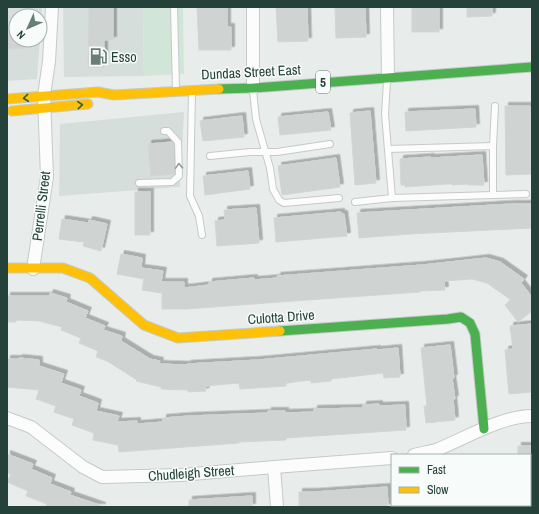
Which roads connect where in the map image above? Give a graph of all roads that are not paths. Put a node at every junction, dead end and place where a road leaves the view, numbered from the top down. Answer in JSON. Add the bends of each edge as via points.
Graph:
{"nodes":[{"id":1,"x":52,"y":7,"type":"edge"},
{"id":2,"x":174,"y":7,"type":"edge"},
{"id":3,"x":253,"y":7,"type":"edge"},
{"id":4,"x":387,"y":7,"type":"edge"},
{"id":5,"x":532,"y":67,"type":"edge"},
{"id":6,"x":388,"y":77,"type":"junction"},
{"id":7,"x":253,"y":88,"type":"junction"},
{"id":8,"x":192,"y":90,"type":"junction"},
{"id":9,"x":176,"y":91,"type":"junction"},
{"id":10,"x":114,"y":95,"type":"junction"},
{"id":11,"x":44,"y":96,"type":"junction"},
{"id":12,"x":7,"y":99,"type":"edge"},
{"id":13,"x":495,"y":106,"type":"dead end"},
{"id":14,"x":44,"y":109,"type":"junction"},
{"id":15,"x":7,"y":112,"type":"edge"},
{"id":16,"x":164,"y":131,"type":"dead end"},
{"id":17,"x":330,"y":144,"type":"dead end"},
{"id":18,"x":493,"y":146,"type":"junction"},
{"id":19,"x":388,"y":149,"type":"junction"},
{"id":20,"x":266,"y":152,"type":"junction"},
{"id":21,"x":210,"y":156,"type":"dead end"},
{"id":22,"x":139,"y":183,"type":"dead end"},
{"id":23,"x":526,"y":194,"type":"dead end"},
{"id":24,"x":493,"y":195,"type":"junction"},
{"id":25,"x":339,"y":198,"type":"dead end"},
{"id":26,"x":392,"y":198,"type":"junction"},
{"id":27,"x":355,"y":202,"type":"dead end"},
{"id":28,"x":202,"y":235,"type":"dead end"},
{"id":29,"x":7,"y":268,"type":"edge"},
{"id":30,"x":33,"y":269,"type":"junction"},
{"id":31,"x":532,"y":416,"type":"edge"},
{"id":32,"x":7,"y":418,"type":"edge"},
{"id":33,"x":484,"y":429,"type":"junction"},
{"id":34,"x":418,"y":454,"type":"edge"},
{"id":35,"x":391,"y":458,"type":"edge"},
{"id":36,"x":274,"y":467,"type":"junction"},
{"id":37,"x":277,"y":507,"type":"edge"}],
"edges":[{"from":1,"to":11,"type":"street","name":"Perrelli Street"},
{"from":2,"to":9,"type":"lane"},
{"from":3,"to":7,"type":"street"},
{"from":4,"to":6,"type":"street"},
{"from":5,"to":6,"type":"main road","name":"Dundas Street East","number":"5"},
{"from":6,"to":7,"type":"main road","name":"Dundas Street East","number":"5"},
{"from":6,"to":19,"type":"lane","via":[[385,114]]},
{"from":7,"to":8,"type":"main road","name":"Dundas Street East","number":"5"},
{"from":7,"to":20,"type":"lane","via":[[256,119]]},
{"from":8,"to":9,"type":"main road","name":"Dundas Street East","number":"5"},
{"from":8,"to":28,"type":"lane","via":[[190,196],[199,216]]},
{"from":9,"to":10,"type":"main road","name":"Dundas Street East","number":"5"},
{"from":10,"to":11,"type":"main road","name":"Dundas Street East","number":"5","via":[[98,92]]},
{"from":14,"to":10,"type":"main road","name":"Dundas Street East","number":"5","one_way":true,"via":[[99,103]]},
{"from":11,"to":12,"type":"main road","name":"Dundas Street East","number":"5","one_way":true},
{"from":11,"to":14,"type":"street","name":"Perrelli Street"},
{"from":13,"to":18,"type":"lane"},
{"from":14,"to":15,"type":"main road","name":"Dundas Street East","number":"5"},
{"from":14,"to":30,"type":"street","name":"Perrelli Street","via":[[47,177]]},
{"from":22,"to":16,"type":"lane","one_way":true,"via":[[172,182],[179,176],[178,142],[168,131]]},
{"from":17,"to":20,"type":"lane"},
{"from":18,"to":19,"type":"lane"},
{"from":18,"to":24,"type":"lane"},
{"from":19,"to":26,"type":"lane"},
{"from":20,"to":21,"type":"lane"},
{"from":20,"to":25,"type":"lane","via":[[273,189],[279,200],[284,202]]},
{"from":23,"to":24,"type":"lane"},
{"from":24,"to":26,"type":"lane"},
{"from":26,"to":27,"type":"lane"},
{"from":29,"to":30,"type":"main road","name":"Culotta Drive"},
{"from":30,"to":33,"type":"main road","name":"Culotta Drive","via":[[63,268],[90,278],[144,325],[178,338],[461,317],[470,323],[476,334]]},
{"from":31,"to":33,"type":"street","via":[[521,416]]},
{"from":32,"to":36,"type":"street","name":"Chudleigh Street","via":[[31,427],[83,468],[102,477],[181,475]]},
{"from":33,"to":34,"type":"street"},
{"from":35,"to":36,"type":"street","name":"Chudleigh Street"},
{"from":36,"to":37,"type":"street"}]}
